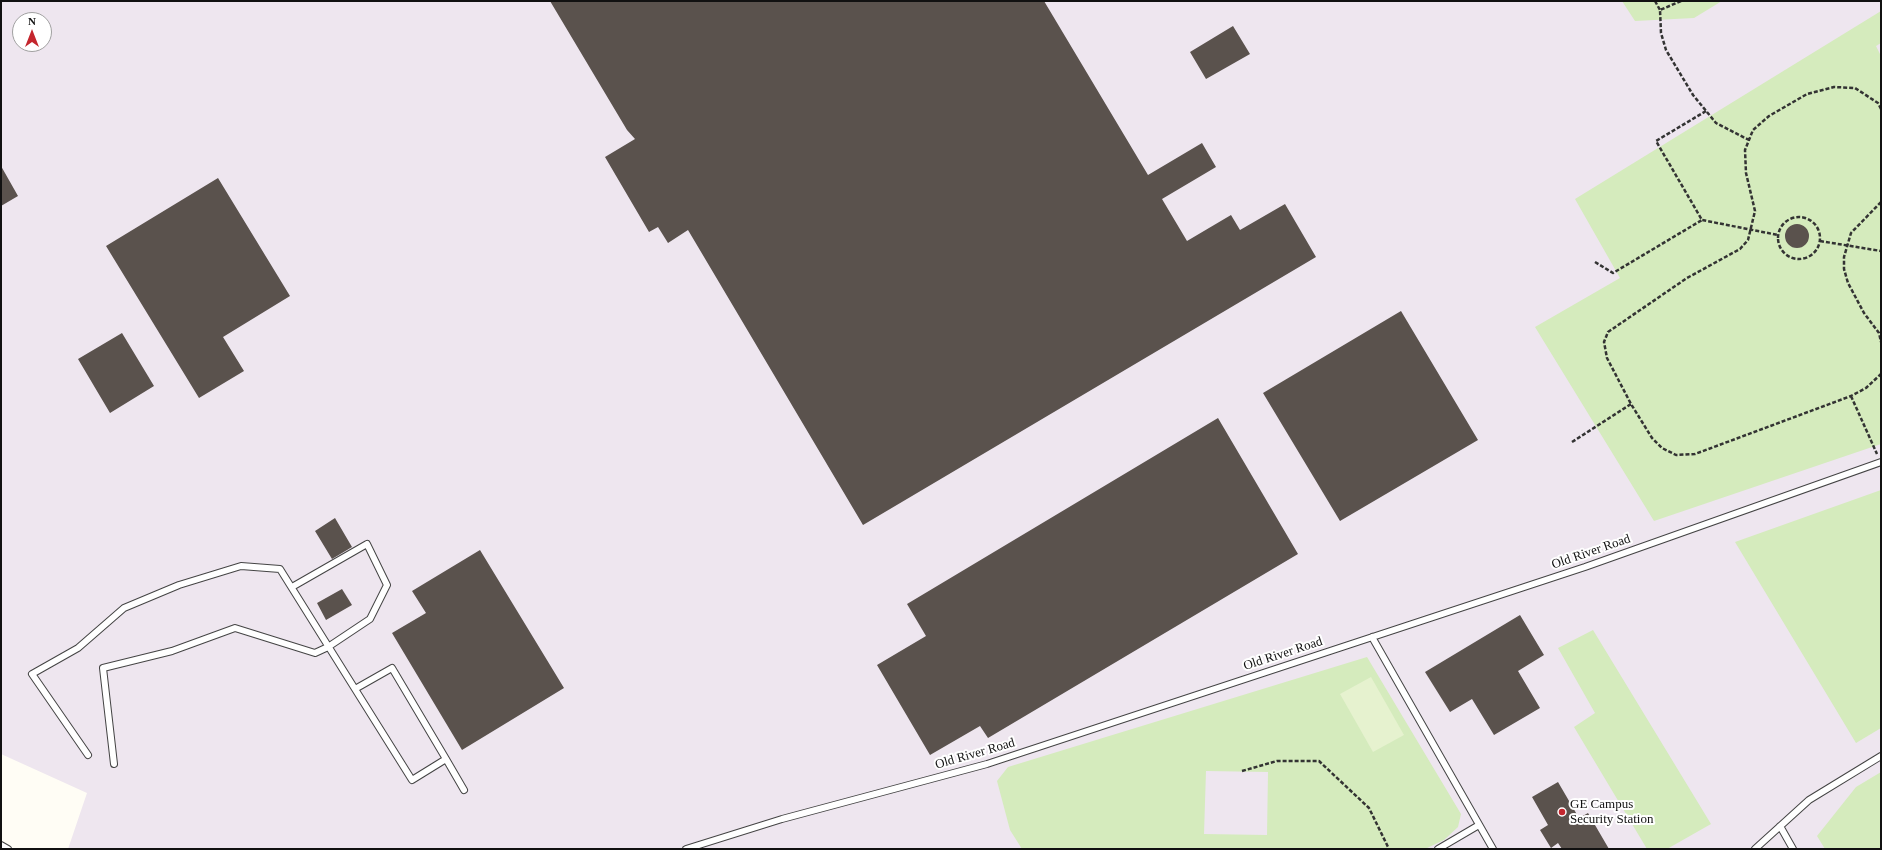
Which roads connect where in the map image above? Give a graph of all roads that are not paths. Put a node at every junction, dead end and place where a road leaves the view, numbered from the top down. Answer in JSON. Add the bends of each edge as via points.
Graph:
{"nodes":[{"id":1,"x":1881,"y":462,"type":"edge"},
{"id":2,"x":292,"y":586,"type":"junction"},
{"id":3,"x":1372,"y":637,"type":"junction"},
{"id":4,"x":328,"y":647,"type":"junction"},
{"id":5,"x":355,"y":689,"type":"junction"},
{"id":6,"x":88,"y":755,"type":"dead end"},
{"id":7,"x":1881,"y":756,"type":"edge"},
{"id":8,"x":446,"y":759,"type":"junction"},
{"id":9,"x":114,"y":764,"type":"dead end"},
{"id":10,"x":464,"y":790,"type":"dead end"},
{"id":11,"x":1480,"y":825,"type":"junction"},
{"id":12,"x":1780,"y":826,"type":"junction"},
{"id":13,"x":1,"y":845,"type":"edge"},
{"id":14,"x":8,"y":849,"type":"edge"},
{"id":15,"x":686,"y":849,"type":"edge"},
{"id":16,"x":1438,"y":849,"type":"edge"},
{"id":17,"x":1493,"y":849,"type":"edge"},
{"id":18,"x":1755,"y":849,"type":"edge"},
{"id":19,"x":1792,"y":849,"type":"edge"}],
"edges":[{"from":1,"to":3,"type":"lane","name":"Old River Road","via":[[1585,567]]},
{"from":2,"to":4,"type":"lane"},
{"from":2,"to":4,"type":"lane","via":[[367,544],[387,585],[370,619]]},
{"from":2,"to":6,"type":"lane","via":[[280,569],[241,566],[179,585],[124,608],[78,648],[32,674]]},
{"from":3,"to":11,"type":"lane"},
{"from":3,"to":15,"type":"lane","name":"Old River Road","via":[[986,764],[782,819]]},
{"from":4,"to":5,"type":"lane"},
{"from":4,"to":9,"type":"lane","via":[[315,653],[235,628],[172,651],[103,668]]},
{"from":5,"to":8,"type":"lane","via":[[412,780]]},
{"from":5,"to":8,"type":"lane","via":[[392,668]]},
{"from":7,"to":12,"type":"lane","via":[[1809,800]]},
{"from":8,"to":10,"type":"lane"},
{"from":11,"to":16,"type":"lane"},
{"from":11,"to":17,"type":"lane"},
{"from":12,"to":18,"type":"lane"},
{"from":12,"to":19,"type":"lane"},
{"from":13,"to":14,"type":"lane"}]}
